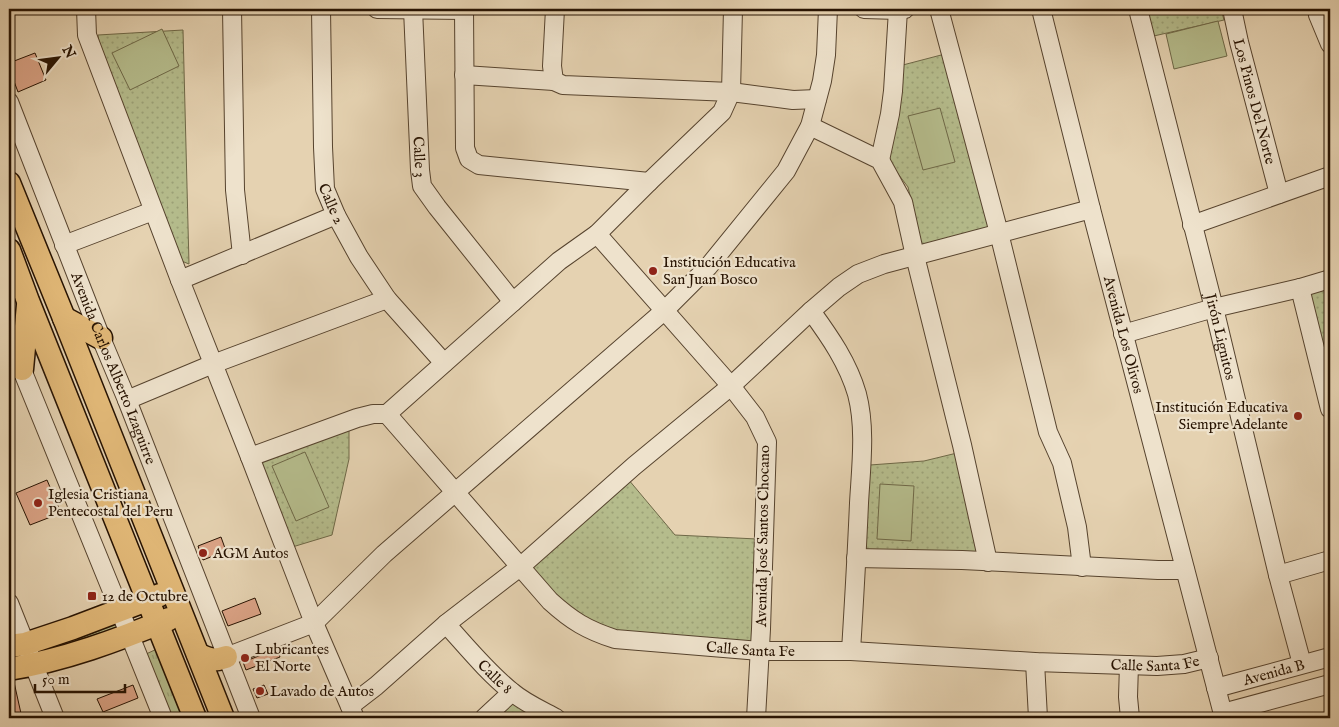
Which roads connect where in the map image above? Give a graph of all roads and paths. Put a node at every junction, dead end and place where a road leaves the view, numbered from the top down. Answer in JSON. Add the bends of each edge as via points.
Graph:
{"nodes":[{"id":1,"x":86,"y":9,"type":"edge"},
{"id":2,"x":232,"y":9,"type":"edge"},
{"id":3,"x":321,"y":9,"type":"edge"},
{"id":4,"x":377,"y":9,"type":"edge"},
{"id":5,"x":413,"y":9,"type":"edge"},
{"id":6,"x":464,"y":9,"type":"edge"},
{"id":7,"x":555,"y":9,"type":"edge"},
{"id":8,"x":733,"y":9,"type":"edge"},
{"id":9,"x":828,"y":9,"type":"edge"},
{"id":10,"x":864,"y":9,"type":"edge"},
{"id":11,"x":901,"y":9,"type":"edge"},
{"id":12,"x":939,"y":9,"type":"edge"},
{"id":13,"x":1041,"y":9,"type":"edge"},
{"id":14,"x":1138,"y":9,"type":"edge"},
{"id":15,"x":1232,"y":9,"type":"edge"},
{"id":16,"x":1317,"y":9,"type":"edge"},
{"id":17,"x":1330,"y":44,"type":"edge"},
{"id":18,"x":464,"y":74,"type":"junction"},
{"id":19,"x":554,"y":81,"type":"junction"},
{"id":20,"x":731,"y":92,"type":"junction"},
{"id":21,"x":817,"y":99,"type":"junction"},
{"id":22,"x":9,"y":102,"type":"edge"},
{"id":23,"x":810,"y":126,"type":"junction"},
{"id":24,"x":880,"y":160,"type":"junction"},
{"id":25,"x":1330,"y":176,"type":"edge"},
{"id":26,"x":649,"y":182,"type":"junction"},
{"id":27,"x":9,"y":183,"type":"edge"},
{"id":28,"x":1279,"y":194,"type":"junction"},
{"id":29,"x":1091,"y":209,"type":"junction"},
{"id":30,"x":153,"y":211,"type":"junction"},
{"id":31,"x":336,"y":215,"type":"junction"},
{"id":32,"x":1192,"y":224,"type":"junction"},
{"id":33,"x":999,"y":233,"type":"junction"},
{"id":34,"x":597,"y":234,"type":"junction"},
{"id":35,"x":64,"y":245,"type":"junction"},
{"id":36,"x":9,"y":250,"type":"edge"},
{"id":37,"x":242,"y":255,"type":"junction"},
{"id":38,"x":915,"y":256,"type":"junction"},
{"id":39,"x":1330,"y":278,"type":"edge"},
{"id":40,"x":180,"y":280,"type":"junction"},
{"id":41,"x":1300,"y":288,"type":"junction"},
{"id":42,"x":387,"y":299,"type":"junction"},
{"id":43,"x":28,"y":301,"type":"junction"},
{"id":44,"x":513,"y":302,"type":"junction"},
{"id":45,"x":1214,"y":308,"type":"junction"},
{"id":46,"x":664,"y":311,"type":"junction"},
{"id":47,"x":811,"y":311,"type":"junction"},
{"id":48,"x":64,"y":318,"type":"junction"},
{"id":49,"x":1123,"y":334,"type":"junction"},
{"id":50,"x":9,"y":338,"type":"edge"},
{"id":51,"x":101,"y":338,"type":"junction"},
{"id":52,"x":444,"y":363,"type":"junction"},
{"id":53,"x":213,"y":364,"type":"junction"},
{"id":54,"x":15,"y":369,"type":"edge"},
{"id":55,"x":732,"y":386,"type":"junction"},
{"id":56,"x":127,"y":400,"type":"junction"},
{"id":57,"x":1330,"y":409,"type":"edge"},
{"id":58,"x":387,"y":414,"type":"junction"},
{"id":59,"x":250,"y":457,"type":"junction"},
{"id":60,"x":455,"y":492,"type":"junction"},
{"id":61,"x":856,"y":558,"type":"junction"},
{"id":62,"x":1330,"y":560,"type":"edge"},
{"id":63,"x":988,"y":562,"type":"junction"},
{"id":64,"x":1082,"y":566,"type":"junction"},
{"id":65,"x":520,"y":567,"type":"junction"},
{"id":66,"x":1185,"y":570,"type":"junction"},
{"id":67,"x":1278,"y":575,"type":"junction"},
{"id":68,"x":173,"y":590,"type":"junction"},
{"id":69,"x":148,"y":600,"type":"junction"},
{"id":70,"x":9,"y":603,"type":"edge"},
{"id":71,"x":120,"y":611,"type":"junction"},
{"id":72,"x":182,"y":614,"type":"junction"},
{"id":73,"x":314,"y":623,"type":"junction"},
{"id":74,"x":157,"y":624,"type":"junction"},
{"id":75,"x":446,"y":624,"type":"junction"},
{"id":76,"x":130,"y":635,"type":"junction"},
{"id":77,"x":17,"y":645,"type":"edge"},
{"id":78,"x":760,"y":651,"type":"junction"},
{"id":79,"x":851,"y":651,"type":"junction"},
{"id":80,"x":198,"y":654,"type":"junction"},
{"id":81,"x":1330,"y":656,"type":"edge"},
{"id":82,"x":226,"y":657,"type":"junction"},
{"id":83,"x":1209,"y":658,"type":"junction"},
{"id":84,"x":1035,"y":662,"type":"junction"},
{"id":85,"x":1302,"y":664,"type":"junction"},
{"id":86,"x":34,"y":665,"type":"junction"},
{"id":87,"x":1129,"y":665,"type":"junction"},
{"id":88,"x":9,"y":669,"type":"edge"},
{"id":89,"x":1330,"y":684,"type":"edge"},
{"id":90,"x":1216,"y":688,"type":"junction"},
{"id":91,"x":512,"y":692,"type":"junction"},
{"id":92,"x":352,"y":712,"type":"edge"},
{"id":93,"x":1223,"y":715,"type":"edge"},
{"id":94,"x":55,"y":718,"type":"edge"},
{"id":95,"x":163,"y":718,"type":"edge"},
{"id":96,"x":195,"y":718,"type":"edge"},
{"id":97,"x":223,"y":718,"type":"edge"},
{"id":98,"x":251,"y":718,"type":"edge"},
{"id":99,"x":484,"y":718,"type":"edge"},
{"id":100,"x":556,"y":718,"type":"edge"},
{"id":101,"x":756,"y":718,"type":"edge"},
{"id":102,"x":1038,"y":718,"type":"edge"},
{"id":103,"x":1130,"y":718,"type":"edge"}],
"edges":[{"from":1,"to":30,"type":"street","via":[[87,35]]},
{"from":2,"to":37,"type":"street","via":[[235,190]]},
{"from":3,"to":31,"type":"street","name":"Calle 2","via":[[325,189]]},
{"from":4,"to":5,"type":"street"},
{"from":5,"to":6,"type":"street"},
{"from":5,"to":44,"type":"street","name":"Calle 3","via":[[422,186]]},
{"from":6,"to":18,"type":"street"},
{"from":7,"to":19,"type":"street"},
{"from":8,"to":20,"type":"street"},
{"from":9,"to":21,"type":"street","via":[[826,55]]},
{"from":10,"to":11,"type":"street"},
{"from":11,"to":24,"type":"street","via":[[890,114]]},
{"from":12,"to":33,"type":"street"},
{"from":13,"to":29,"type":"street","name":"Avenida Los Olivos"},
{"from":14,"to":32,"type":"street","name":"Jirón Lignitos"},
{"from":15,"to":28,"type":"street","name":"Los Pinos Del Norte"},
{"from":16,"to":17,"type":"street"},
{"from":18,"to":19,"type":"street"},
{"from":18,"to":26,"type":"street","via":[[465,148],[479,165]]},
{"from":19,"to":20,"type":"street","via":[[564,85]]},
{"from":20,"to":21,"type":"street","via":[[793,100]]},
{"from":20,"to":26,"type":"street","via":[[722,112]]},
{"from":21,"to":23,"type":"street"},
{"from":22,"to":35,"type":"street","name":"Avenida Carlos Alberto Izaguirre"},
{"from":23,"to":24,"type":"street"},
{"from":23,"to":46,"type":"street","via":[[786,171],[708,266]]},
{"from":24,"to":38,"type":"street","via":[[903,202]]},
{"from":25,"to":28,"type":"street"},
{"from":26,"to":34,"type":"street"},
{"from":27,"to":48,"type":"main road","name":"Avenida Carlos Alberto Izaguirre"},
{"from":28,"to":32,"type":"street"},
{"from":29,"to":33,"type":"street"},
{"from":29,"to":49,"type":"street","name":"Avenida Los Olivos"},
{"from":30,"to":35,"type":"street"},
{"from":30,"to":40,"type":"street"},
{"from":31,"to":37,"type":"street"},
{"from":31,"to":42,"type":"street","name":"Calle 2"},
{"from":32,"to":45,"type":"street","name":"Jirón Lignitos"},
{"from":33,"to":38,"type":"street"},
{"from":33,"to":64,"type":"street","via":[[1048,432],[1062,463],[1077,527]]},
{"from":34,"to":44,"type":"street","via":[[559,261]]},
{"from":34,"to":46,"type":"street","name":"Avenida José Santos Chocano"},
{"from":35,"to":51,"type":"street","name":"Avenida Carlos Alberto Izaguirre"},
{"from":36,"to":43,"type":"main road"},
{"from":37,"to":40,"type":"street"},
{"from":38,"to":47,"type":"street","via":[[858,274]]},
{"from":38,"to":63,"type":"street"},
{"from":39,"to":41,"type":"street"},
{"from":40,"to":53,"type":"street"},
{"from":41,"to":45,"type":"street"},
{"from":41,"to":57,"type":"street"},
{"from":42,"to":52,"type":"street","name":"Calle 2"},
{"from":42,"to":53,"type":"street"},
{"from":43,"to":54,"type":"main road"},
{"from":43,"to":69,"type":"main road"},
{"from":44,"to":52,"type":"street"},
{"from":45,"to":49,"type":"street"},
{"from":45,"to":67,"type":"street","name":"Jirón Lignitos"},
{"from":46,"to":55,"type":"street","name":"Avenida José Santos Chocano"},
{"from":46,"to":60,"type":"street"},
{"from":47,"to":55,"type":"street"},
{"from":47,"to":61,"type":"street","via":[[840,354],[857,394],[862,458]]},
{"from":48,"to":51,"type":"main road"},
{"from":48,"to":68,"type":"main road","name":"Avenida Carlos Alberto Izaguirre"},
{"from":49,"to":66,"type":"street","name":"Avenida Los Olivos"},
{"from":50,"to":54,"type":"street"},
{"from":51,"to":56,"type":"street","name":"Avenida Carlos Alberto Izaguirre"},
{"from":52,"to":58,"type":"street"},
{"from":53,"to":56,"type":"street"},
{"from":53,"to":59,"type":"street"},
{"from":54,"to":71,"type":"street"},
{"from":55,"to":65,"type":"street","via":[[634,466]]},
{"from":55,"to":78,"type":"street","name":"Avenida José Santos Chocano","via":[[755,417],[767,442]]},
{"from":56,"to":82,"type":"street","name":"Avenida Carlos Alberto Izaguirre"},
{"from":58,"to":59,"type":"street","via":[[357,418]]},
{"from":58,"to":60,"type":"street","name":"Calle Santa Fe"},
{"from":59,"to":73,"type":"street"},
{"from":60,"to":65,"type":"street","name":"Calle Santa Fe"},
{"from":60,"to":73,"type":"street","via":[[384,554]]},
{"from":61,"to":63,"type":"street"},
{"from":61,"to":79,"type":"street"},
{"from":62,"to":67,"type":"street"},
{"from":63,"to":64,"type":"street"},
{"from":64,"to":66,"type":"street"},
{"from":65,"to":75,"type":"street"},
{"from":65,"to":78,"type":"street","name":"Calle Santa Fe","via":[[550,602],[577,624],[594,632],[615,639]]},
{"from":66,"to":83,"type":"street","name":"Avenida Los Olivos"},
{"from":67,"to":85,"type":"street","name":"Jirón Lignitos"},
{"from":68,"to":69,"type":"main road"},
{"from":68,"to":72,"type":"main road","name":"Avenida Carlos Alberto Izaguirre"},
{"from":69,"to":71,"type":"main road"},
{"from":69,"to":74,"type":"main road"},
{"from":70,"to":77,"type":"street"},
{"from":71,"to":76,"type":"street"},
{"from":71,"to":77,"type":"main road"},
{"from":72,"to":74,"type":"main road"},
{"from":72,"to":80,"type":"main road","name":"Avenida Carlos Alberto Izaguirre"},
{"from":73,"to":82,"type":"street"},
{"from":73,"to":92,"type":"street"},
{"from":74,"to":76,"type":"main road"},
{"from":74,"to":96,"type":"main road"},
{"from":75,"to":91,"type":"street","name":"Calle 8","via":[[485,668]]},
{"from":75,"to":92,"type":"street","via":[[376,686]]},
{"from":76,"to":86,"type":"main road"},
{"from":76,"to":95,"type":"street"},
{"from":77,"to":86,"type":"street"},
{"from":78,"to":79,"type":"street","name":"Calle Santa Fe"},
{"from":78,"to":101,"type":"street","name":"Avenida José Santos Chocano"},
{"from":79,"to":84,"type":"street","name":"Calle Santa Fe"},
{"from":80,"to":82,"type":"main road","via":[[212,660]]},
{"from":80,"to":97,"type":"main road","name":"Avenida Carlos Alberto Izaguirre"},
{"from":81,"to":85,"type":"street","name":"Avenida B"},
{"from":82,"to":98,"type":"street","name":"Avenida Carlos Alberto Izaguirre"},
{"from":83,"to":87,"type":"street","name":"Calle Santa Fe","via":[[1184,664]]},
{"from":83,"to":90,"type":"street","name":"Avenida Los Olivos"},
{"from":84,"to":87,"type":"street","name":"Calle Santa Fe"},
{"from":84,"to":102,"type":"street"},
{"from":85,"to":90,"type":"street","name":"Avenida B"},
{"from":86,"to":88,"type":"main road"},
{"from":86,"to":94,"type":"street"},
{"from":87,"to":103,"type":"street"},
{"from":89,"to":93,"type":"street","name":"Avenida B"},
{"from":90,"to":93,"type":"street","name":"Avenida Los Olivos"},
{"from":91,"to":99,"type":"street"},
{"from":91,"to":100,"type":"street","name":"Calle 8"}]}
